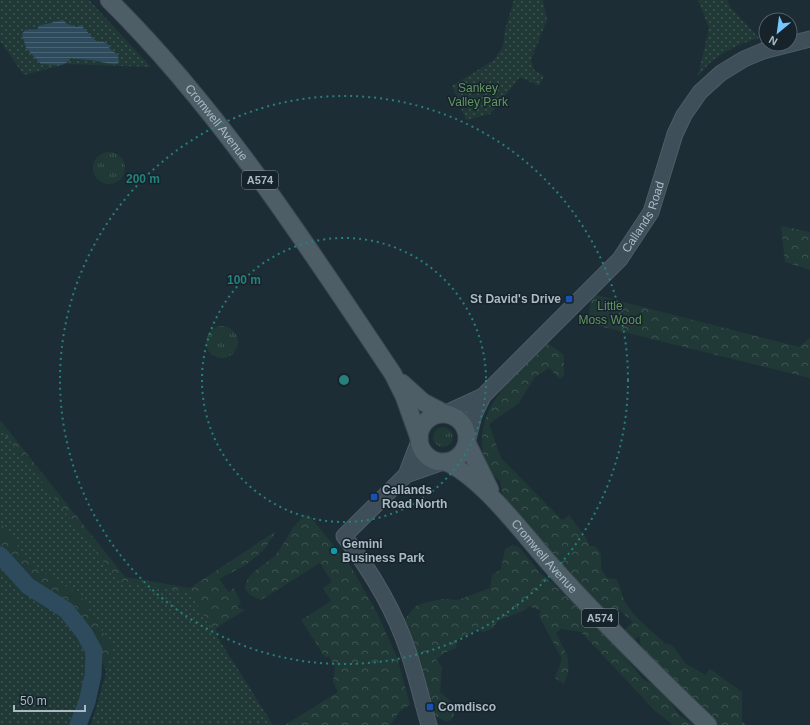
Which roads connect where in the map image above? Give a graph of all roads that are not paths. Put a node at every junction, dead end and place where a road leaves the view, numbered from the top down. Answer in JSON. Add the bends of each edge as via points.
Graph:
{"nodes":[{"id":1,"x":109,"y":0,"type":"edge"},
{"id":2,"x":810,"y":39,"type":"edge"},
{"id":3,"x":393,"y":374,"type":"junction"},
{"id":4,"x":483,"y":396,"type":"junction"},
{"id":5,"x":445,"y":413,"type":"junction"},
{"id":6,"x":419,"y":439,"type":"junction"},
{"id":7,"x":467,"y":441,"type":"junction"},
{"id":8,"x":445,"y":462,"type":"junction"},
{"id":9,"x":406,"y":475,"type":"junction"},
{"id":10,"x":499,"y":506,"type":"junction"},
{"id":11,"x":429,"y":725,"type":"edge"},
{"id":12,"x":708,"y":725,"type":"edge"}],
"edges":[{"from":1,"to":3,"type":"main road","name":"Cromwell Avenue","number":"A574","via":[[165,60],[248,162]]},
{"from":2,"to":4,"type":"street","name":"Callands Road","via":[[744,59],[721,73],[700,92],[675,134],[656,199],[645,223],[631,244],[595,285]]},
{"from":3,"to":5,"type":"main road","name":"Cromwell Avenue","number":"A574","via":[[422,402]]},
{"from":3,"to":6,"type":"main road","name":"Cromwell Avenue","number":"A574","via":[[404,396]]},
{"from":4,"to":5,"type":"street","name":"Callands Road"},
{"from":4,"to":7,"type":"street","name":"Callands Road","via":[[474,415]]},
{"from":5,"to":6,"type":"main road","via":[[436,414],[423,423]]},
{"from":5,"to":7,"type":"main road","number":"A574","via":[[459,419],[467,432]]},
{"from":6,"to":8,"type":"main road","number":"A574","via":[[424,454]]},
{"from":6,"to":9,"type":"street"},
{"from":7,"to":8,"type":"main road","via":[[460,456]]},
{"from":7,"to":10,"type":"main road","name":"Cromwell Avenue","number":"A574","via":[[475,463]]},
{"from":8,"to":9,"type":"street"},
{"from":8,"to":10,"type":"main road","name":"Cromwell Avenue","number":"A574","via":[[465,472]]},
{"from":9,"to":11,"type":"street","via":[[344,536],[365,564],[392,613],[408,651]]},
{"from":10,"to":12,"type":"main road","name":"Cromwell Avenue","number":"A574","via":[[558,574],[617,636]]}]}
